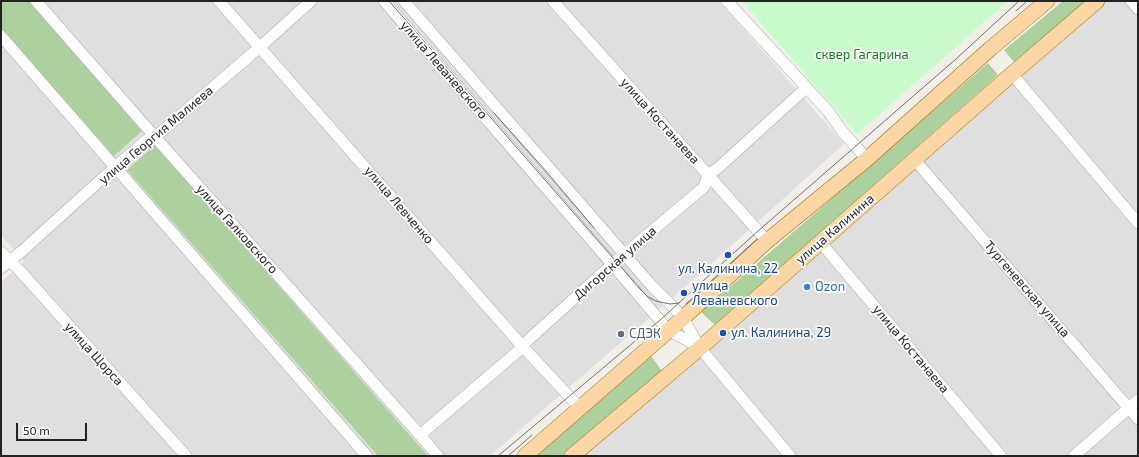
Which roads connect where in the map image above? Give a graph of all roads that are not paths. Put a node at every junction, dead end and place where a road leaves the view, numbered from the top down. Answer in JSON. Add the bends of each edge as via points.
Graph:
{"nodes":[{"id":1,"x":36,"y":1,"type":"edge"},
{"id":2,"x":219,"y":1,"type":"edge"},
{"id":3,"x":311,"y":1,"type":"edge"},
{"id":4,"x":384,"y":1,"type":"edge"},
{"id":5,"x":404,"y":1,"type":"edge"},
{"id":6,"x":553,"y":1,"type":"edge"},
{"id":7,"x":727,"y":1,"type":"edge"},
{"id":8,"x":1047,"y":1,"type":"edge"},
{"id":9,"x":1097,"y":1,"type":"edge"},
{"id":10,"x":1131,"y":1,"type":"edge"},
{"id":11,"x":1138,"y":10,"type":"edge"},
{"id":12,"x":1,"y":36,"type":"edge"},
{"id":13,"x":260,"y":48,"type":"junction"},
{"id":14,"x":1012,"y":74,"type":"junction"},
{"id":15,"x":806,"y":88,"type":"junction"},
{"id":16,"x":155,"y":137,"type":"junction"},
{"id":17,"x":867,"y":159,"type":"junction"},
{"id":18,"x":914,"y":159,"type":"junction"},
{"id":19,"x":115,"y":167,"type":"junction"},
{"id":20,"x":708,"y":175,"type":"junction"},
{"id":21,"x":1138,"y":223,"type":"edge"},
{"id":22,"x":767,"y":241,"type":"junction"},
{"id":23,"x":821,"y":243,"type":"junction"},
{"id":24,"x":1,"y":252,"type":"edge"},
{"id":25,"x":624,"y":255,"type":"junction"},
{"id":26,"x":612,"y":264,"type":"junction"},
{"id":27,"x":5,"y":265,"type":"edge"},
{"id":28,"x":683,"y":318,"type":"junction"},
{"id":29,"x":668,"y":330,"type":"junction"},
{"id":30,"x":523,"y":347,"type":"junction"},
{"id":31,"x":700,"y":348,"type":"junction"},
{"id":32,"x":1134,"y":404,"type":"edge"},
{"id":33,"x":580,"y":408,"type":"junction"},
{"id":34,"x":1138,"y":419,"type":"edge"},
{"id":35,"x":420,"y":435,"type":"junction"},
{"id":36,"x":186,"y":456,"type":"edge"},
{"id":37,"x":367,"y":456,"type":"edge"},
{"id":38,"x":438,"y":456,"type":"edge"},
{"id":39,"x":525,"y":456,"type":"edge"},
{"id":40,"x":572,"y":456,"type":"edge"},
{"id":41,"x":790,"y":456,"type":"edge"},
{"id":42,"x":1001,"y":456,"type":"edge"},
{"id":43,"x":1074,"y":456,"type":"edge"}],
"edges":[{"from":1,"to":16,"type":"street","name":"улица Галковского"},
{"from":2,"to":13,"type":"street","name":"улица Левченко"},
{"from":3,"to":13,"type":"street","name":"улица Георгия Малиева"},
{"from":4,"to":26,"type":"street","name":"улица Леваневского"},
{"from":5,"to":25,"type":"street","name":"улица Леваневского"},
{"from":6,"to":20,"type":"street","name":"улица Костанаева"},
{"from":7,"to":15,"type":"street"},
{"from":8,"to":17,"type":"main road"},
{"from":9,"to":14,"type":"main road","name":"улица Калинина"},
{"from":10,"to":11,"type":"street"},
{"from":12,"to":19,"type":"street"},
{"from":13,"to":16,"type":"street","name":"улица Георгия Малиева"},
{"from":13,"to":30,"type":"street","name":"улица Левченко"},
{"from":14,"to":18,"type":"main road","name":"улица Калинина"},
{"from":14,"to":21,"type":"street"},
{"from":15,"to":17,"type":"street"},
{"from":15,"to":20,"type":"street","name":"Дигорская улица"},
{"from":16,"to":19,"type":"street","name":"улица Георгия Малиева"},
{"from":16,"to":35,"type":"street","name":"улица Галковского"},
{"from":17,"to":22,"type":"main road"},
{"from":18,"to":23,"type":"main road","name":"улица Калинина"},
{"from":18,"to":32,"type":"street","name":"Тургеневская улица"},
{"from":19,"to":27,"type":"street","name":"улица Георгия Малиева"},
{"from":19,"to":37,"type":"street"},
{"from":20,"to":22,"type":"street","name":"улица Костанаева"},
{"from":20,"to":25,"type":"street","name":"Дигорская улица","via":[[704,187]]},
{"from":22,"to":28,"type":"main road"},
{"from":23,"to":31,"type":"main road","name":"улица Калинина"},
{"from":23,"to":42,"type":"street","name":"улица Костанаева"},
{"from":24,"to":27,"type":"street","name":"улица Щорса"},
{"from":25,"to":26,"type":"street","name":"Дигорская улица"},
{"from":25,"to":28,"type":"street","name":"улица Леваневского"},
{"from":26,"to":29,"type":"street","name":"улица Леваневского"},
{"from":26,"to":30,"type":"street","name":"Дигорская улица"},
{"from":27,"to":36,"type":"street","name":"улица Щорса"},
{"from":28,"to":29,"type":"main road"},
{"from":28,"to":31,"type":"street","name":"улица Леваневского"},
{"from":29,"to":31,"type":"street","name":"улица Леваневского"},
{"from":29,"to":33,"type":"main road"},
{"from":30,"to":33,"type":"street","name":"улица Левченко"},
{"from":30,"to":35,"type":"street","name":"Дигорская улица"},
{"from":31,"to":40,"type":"main road","name":"улица Калинина"},
{"from":31,"to":41,"type":"street","name":"улица Леваневского"},
{"from":32,"to":34,"type":"street","name":"Тургеневская улица"},
{"from":32,"to":43,"type":"street"},
{"from":33,"to":39,"type":"main road"},
{"from":35,"to":38,"type":"street","name":"улица Галковского"}]}
